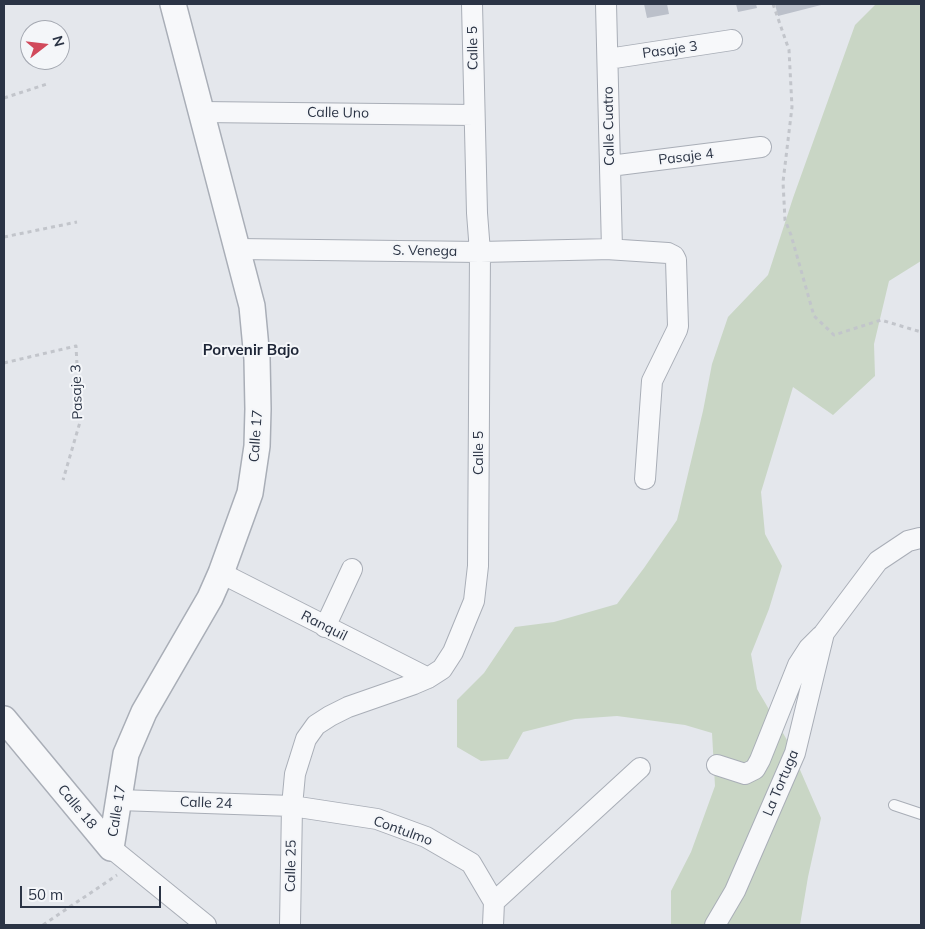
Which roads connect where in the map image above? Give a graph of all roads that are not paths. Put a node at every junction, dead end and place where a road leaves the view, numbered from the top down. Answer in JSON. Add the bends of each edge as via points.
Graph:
{"nodes":[{"id":1,"x":173,"y":4,"type":"edge"},
{"id":2,"x":472,"y":4,"type":"edge"},
{"id":3,"x":606,"y":4,"type":"edge"},
{"id":4,"x":732,"y":40,"type":"dead end"},
{"id":5,"x":608,"y":59,"type":"junction"},
{"id":6,"x":201,"y":112,"type":"junction"},
{"id":7,"x":474,"y":115,"type":"junction"},
{"id":8,"x":761,"y":147,"type":"dead end"},
{"id":9,"x":610,"y":166,"type":"junction"},
{"id":10,"x":237,"y":249,"type":"junction"},
{"id":11,"x":609,"y":249,"type":"junction"},
{"id":12,"x":480,"y":252,"type":"junction"},
{"id":13,"x":646,"y":479,"type":"dead end"},
{"id":14,"x":921,"y":538,"type":"edge"},
{"id":15,"x":352,"y":569,"type":"dead end"},
{"id":16,"x":221,"y":573,"type":"junction"},
{"id":17,"x":325,"y":627,"type":"junction"},
{"id":18,"x":824,"y":633,"type":"junction"},
{"id":19,"x":428,"y":678,"type":"junction"},
{"id":20,"x":4,"y":719,"type":"edge"},
{"id":21,"x":717,"y":765,"type":"dead end"},
{"id":22,"x":640,"y":768,"type":"dead end"},
{"id":23,"x":120,"y":800,"type":"junction"},
{"id":24,"x":894,"y":805,"type":"dead end"},
{"id":25,"x":292,"y":806,"type":"junction"},
{"id":26,"x":921,"y":814,"type":"edge"},
{"id":27,"x":111,"y":848,"type":"junction"},
{"id":28,"x":494,"y":902,"type":"junction"},
{"id":29,"x":206,"y":925,"type":"edge"},
{"id":30,"x":290,"y":925,"type":"edge"},
{"id":31,"x":493,"y":925,"type":"edge"},
{"id":32,"x":715,"y":925,"type":"edge"}],
"edges":[{"from":1,"to":6,"type":"street","name":"Calle 17"},
{"from":2,"to":7,"type":"street","name":"Calle 5"},
{"from":3,"to":5,"type":"street","name":"Calle Cuatro"},
{"from":4,"to":5,"type":"street","name":"Pasaje 3"},
{"from":5,"to":9,"type":"street","name":"Calle Cuatro"},
{"from":6,"to":7,"type":"street","name":"Calle Uno"},
{"from":6,"to":10,"type":"street","name":"Calle 17"},
{"from":7,"to":12,"type":"street","name":"Calle 5"},
{"from":8,"to":9,"type":"street","name":"Pasaje 4"},
{"from":9,"to":11,"type":"street","name":"Calle Cuatro"},
{"from":10,"to":12,"type":"street","name":"S. Venega"},
{"from":10,"to":16,"type":"street","name":"Calle 17","via":[[252,306],[257,360],[257,446],[250,493]]},
{"from":11,"to":12,"type":"street","name":"S. Venega"},
{"from":11,"to":13,"type":"street","name":"S. Venega","via":[[668,253],[676,260],[678,326],[652,381]]},
{"from":12,"to":19,"type":"street","name":"Calle 5","via":[[478,566],[474,601],[453,652],[442,669]]},
{"from":14,"to":18,"type":"street","name":"La Tortuga","via":[[908,541],[878,561]]},
{"from":15,"to":17,"type":"street"},
{"from":16,"to":17,"type":"street","name":"Ranquil"},
{"from":16,"to":23,"type":"street","name":"Calle 17","via":[[144,712],[126,754]]},
{"from":17,"to":19,"type":"street","name":"Ranquil"},
{"from":18,"to":21,"type":"street","name":"La Tortuga","via":[[798,665],[755,769],[745,774]]},
{"from":18,"to":32,"type":"street","name":"La Tortuga","via":[[795,753],[735,891]]},
{"from":19,"to":25,"type":"street","name":"Calle 5","via":[[348,708],[316,725],[306,739],[295,774]]},
{"from":20,"to":27,"type":"street","name":"Calle 18"},
{"from":22,"to":28,"type":"street"},
{"from":23,"to":25,"type":"street","name":"Calle 24"},
{"from":23,"to":27,"type":"street","name":"Calle 17"},
{"from":24,"to":26,"type":"lane"},
{"from":25,"to":28,"type":"street","name":"Contulmo","via":[[377,819],[426,837],[471,863]]},
{"from":25,"to":30,"type":"street","name":"Calle 25"},
{"from":27,"to":29,"type":"street","name":"Calle 18"},
{"from":28,"to":31,"type":"street"}]}
